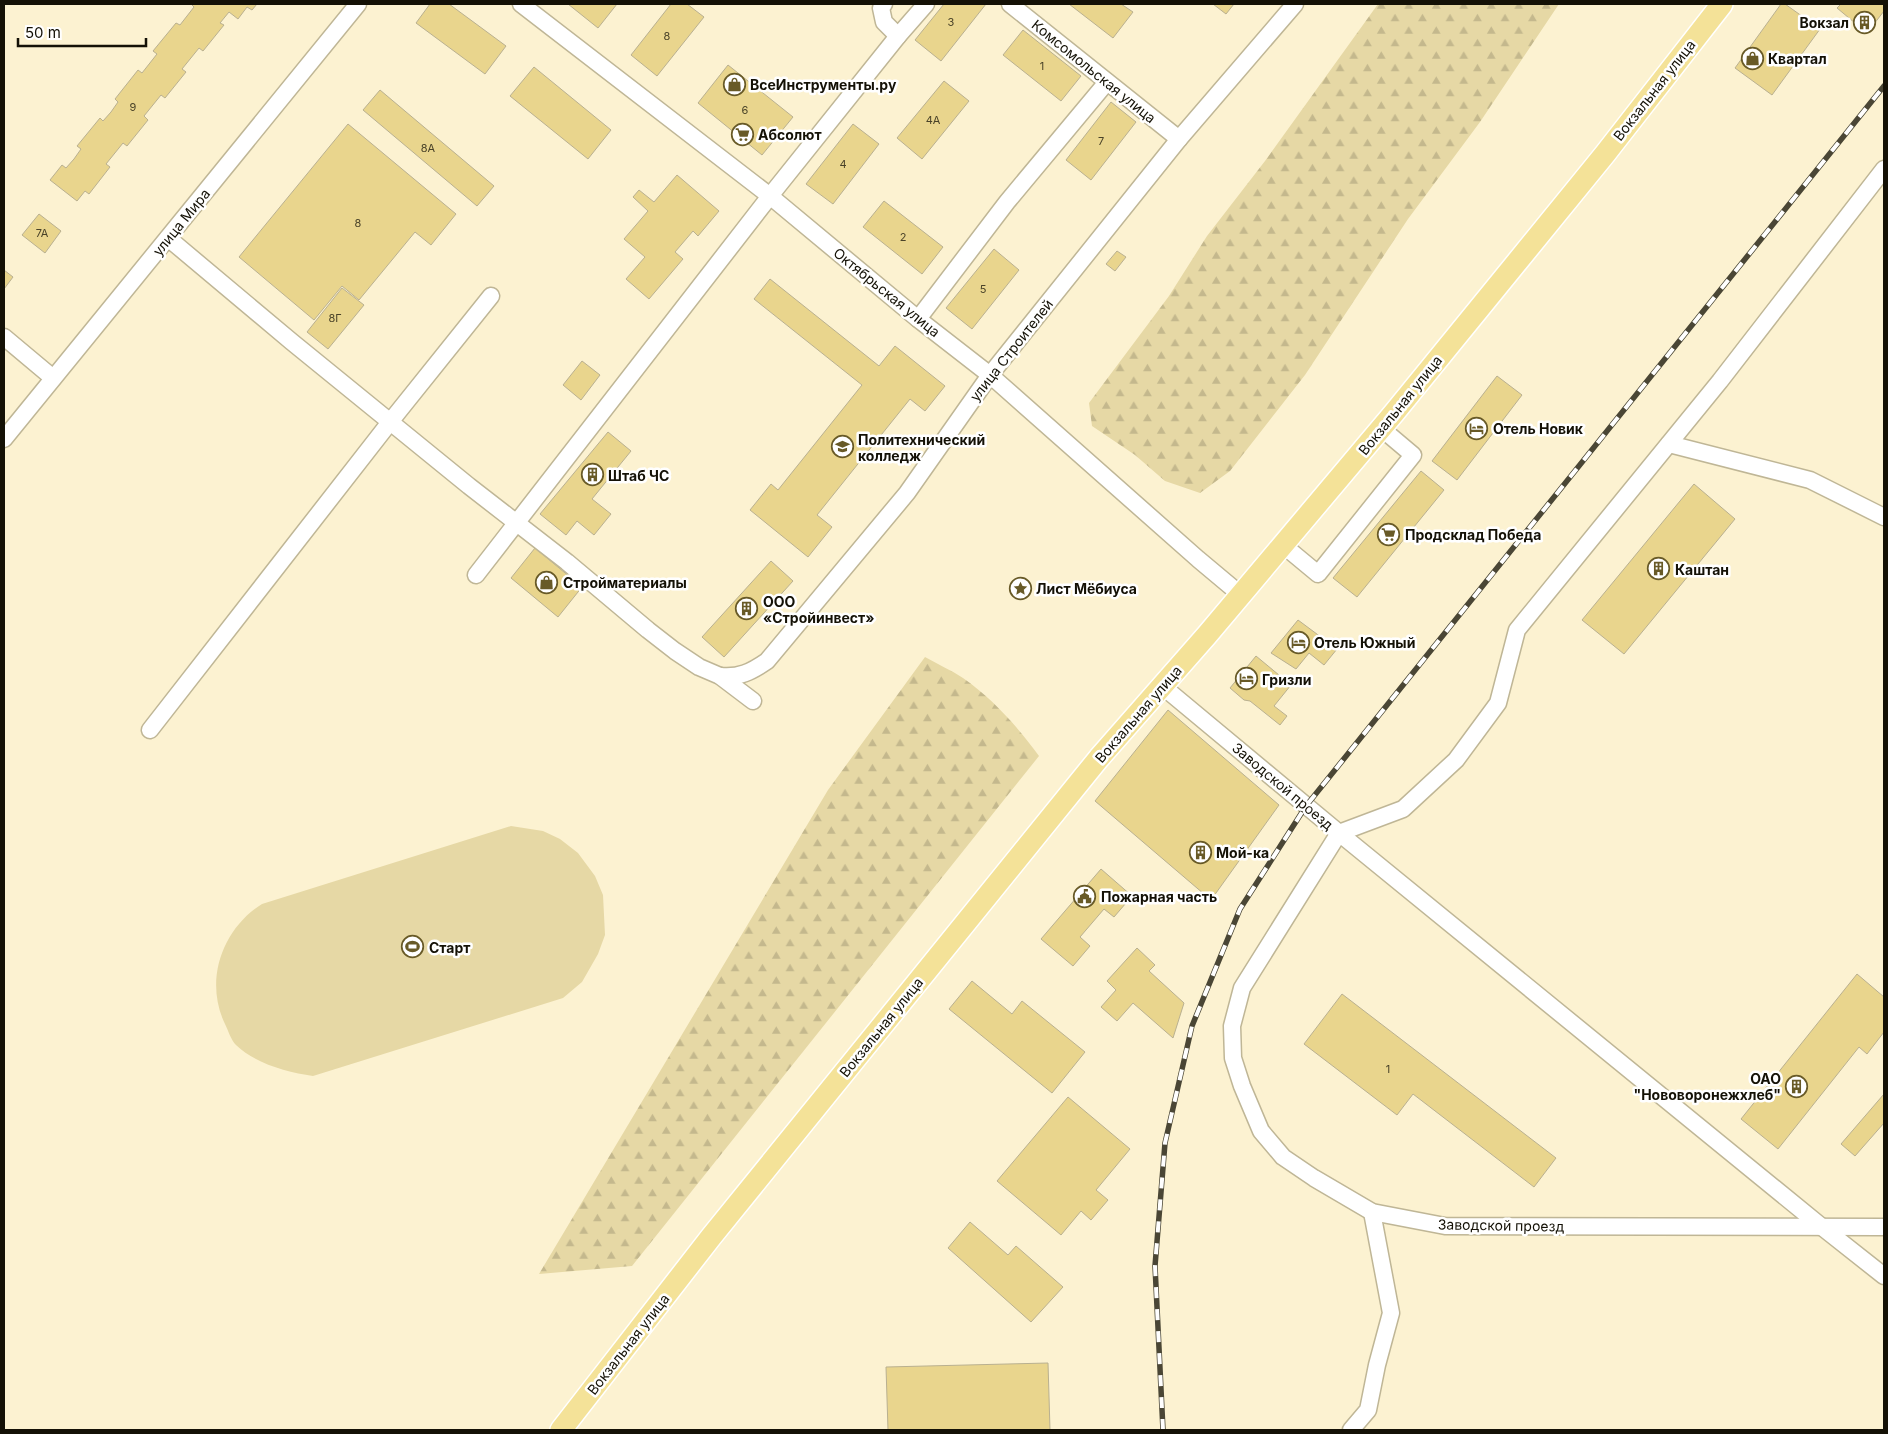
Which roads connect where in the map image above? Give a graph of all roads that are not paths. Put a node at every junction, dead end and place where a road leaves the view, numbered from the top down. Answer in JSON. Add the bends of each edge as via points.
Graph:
{"nodes":[{"id":1,"x":358,"y":4,"type":"edge"},
{"id":2,"x":522,"y":4,"type":"edge"},
{"id":3,"x":884,"y":4,"type":"edge"},
{"id":4,"x":926,"y":4,"type":"edge"},
{"id":5,"x":1010,"y":4,"type":"edge"},
{"id":6,"x":1295,"y":4,"type":"edge"},
{"id":7,"x":1722,"y":4,"type":"edge"},
{"id":8,"x":898,"y":36,"type":"junction"},
{"id":9,"x":1107,"y":82,"type":"junction"},
{"id":10,"x":1179,"y":139,"type":"junction"},
{"id":11,"x":1884,"y":169,"type":"edge"},
{"id":12,"x":770,"y":196,"type":"junction"},
{"id":13,"x":168,"y":238,"type":"junction"},
{"id":14,"x":491,"y":296,"type":"dead end"},
{"id":15,"x":918,"y":319,"type":"junction"},
{"id":16,"x":4,"y":338,"type":"edge"},
{"id":17,"x":990,"y":374,"type":"junction"},
{"id":18,"x":53,"y":378,"type":"junction"},
{"id":19,"x":390,"y":422,"type":"junction"},
{"id":20,"x":1381,"y":428,"type":"junction"},
{"id":21,"x":4,"y":439,"type":"edge"},
{"id":22,"x":1669,"y":444,"type":"junction"},
{"id":23,"x":1884,"y":517,"type":"edge"},
{"id":24,"x":516,"y":523,"type":"junction"},
{"id":25,"x":1283,"y":546,"type":"junction"},
{"id":26,"x":476,"y":575,"type":"dead end"},
{"id":27,"x":1241,"y":596,"type":"junction"},
{"id":28,"x":766,"y":661,"type":"junction"},
{"id":29,"x":720,"y":676,"type":"junction"},
{"id":30,"x":1161,"y":685,"type":"junction"},
{"id":31,"x":150,"y":730,"type":"dead end"},
{"id":32,"x":1339,"y":833,"type":"junction"},
{"id":33,"x":1372,"y":1212,"type":"junction"},
{"id":34,"x":1822,"y":1227,"type":"junction"},
{"id":35,"x":1884,"y":1227,"type":"edge"},
{"id":36,"x":1884,"y":1276,"type":"edge"},
{"id":37,"x":561,"y":1430,"type":"edge"},
{"id":38,"x":1351,"y":1430,"type":"edge"}],
"edges":[{"from":1,"to":13,"type":"street","name":"улица Мира"},
{"from":2,"to":12,"type":"street","name":"Октябрьская улица"},
{"from":3,"to":8,"type":"street","via":[[881,8],[884,22]]},
{"from":4,"to":8,"type":"street"},
{"from":5,"to":9,"type":"street","name":"Комсомольская улица"},
{"from":6,"to":10,"type":"street","name":"улица Строителей"},
{"from":7,"to":20,"type":"main road","name":"Вокзальная улица","via":[[1605,154]]},
{"from":8,"to":12,"type":"street"},
{"from":9,"to":10,"type":"street","name":"Комсомольская улица"},
{"from":9,"to":15,"type":"street","via":[[1007,202]]},
{"from":10,"to":17,"type":"street","name":"улица Строителей"},
{"from":11,"to":22,"type":"street"},
{"from":12,"to":15,"type":"street","name":"Октябрьская улица"},
{"from":12,"to":24,"type":"street"},
{"from":13,"to":18,"type":"street","name":"улица Мира"},
{"from":13,"to":19,"type":"street"},
{"from":14,"to":19,"type":"street"},
{"from":15,"to":17,"type":"street","name":"Октябрьская улица"},
{"from":16,"to":18,"type":"street"},
{"from":17,"to":27,"type":"street","name":"Октябрьская улица"},
{"from":17,"to":28,"type":"street","name":"улица Строителей","via":[[907,493]]},
{"from":18,"to":21,"type":"street","name":"улица Мира"},
{"from":19,"to":24,"type":"street"},
{"from":19,"to":31,"type":"street"},
{"from":20,"to":25,"type":"main road","name":"Вокзальная улица"},
{"from":20,"to":25,"type":"street","via":[[1412,455],[1318,574]]},
{"from":22,"to":23,"type":"street","via":[[1810,480]]},
{"from":22,"to":32,"type":"street","via":[[1517,630],[1498,704],[1456,760],[1403,809]]},
{"from":24,"to":26,"type":"street"},
{"from":24,"to":29,"type":"street","via":[[675,651]]},
{"from":25,"to":27,"type":"main road","name":"Вокзальная улица"},
{"from":27,"to":30,"type":"main road","name":"Вокзальная улица"},
{"from":28,"to":29,"type":"street","name":"улица Строителей","via":[[742,675]]},
{"from":28,"to":29,"type":"street","via":[[746,697]]},
{"from":30,"to":32,"type":"street","name":"Заводской проезд"},
{"from":30,"to":37,"type":"main road","name":"Вокзальная улица","via":[[711,1237]]},
{"from":32,"to":33,"type":"street","name":"Заводской проезд","via":[[1242,988],[1232,1026],[1233,1058],[1261,1131],[1283,1157]]},
{"from":32,"to":34,"type":"street"},
{"from":33,"to":34,"type":"street","name":"Заводской проезд","via":[[1444,1226]]},
{"from":33,"to":38,"type":"street","via":[[1391,1314],[1368,1410]]},
{"from":34,"to":35,"type":"street","name":"Заводской проезд"},
{"from":34,"to":36,"type":"street"}]}
